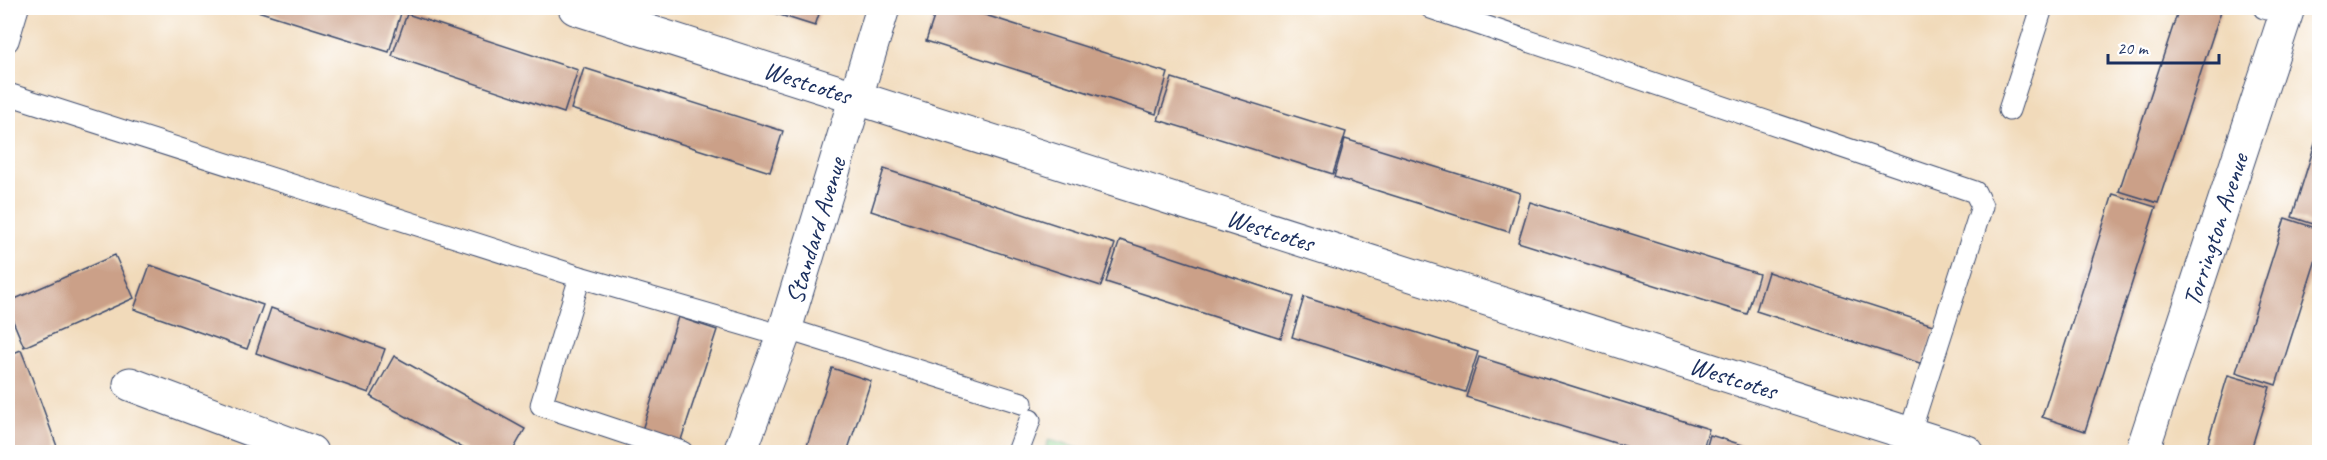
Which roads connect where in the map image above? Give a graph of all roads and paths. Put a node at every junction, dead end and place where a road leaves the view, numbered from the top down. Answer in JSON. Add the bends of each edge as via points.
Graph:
{"nodes":[{"id":1,"x":18,"y":8,"type":"edge"},
{"id":2,"x":575,"y":8,"type":"edge"},
{"id":3,"x":883,"y":8,"type":"edge"},
{"id":4,"x":1431,"y":8,"type":"edge"},
{"id":5,"x":2042,"y":8,"type":"edge"},
{"id":6,"x":2279,"y":10,"type":"edge"},
{"id":7,"x":8,"y":42,"type":"edge"},
{"id":8,"x":8,"y":94,"type":"edge"},
{"id":9,"x":854,"y":96,"type":"junction"},
{"id":10,"x":2009,"y":110,"type":"dead end"},
{"id":11,"x":580,"y":276,"type":"junction"},
{"id":12,"x":784,"y":332,"type":"junction"},
{"id":13,"x":130,"y":384,"type":"dead end"},
{"id":14,"x":1909,"y":435,"type":"junction"},
{"id":15,"x":311,"y":453,"type":"edge"},
{"id":16,"x":682,"y":453,"type":"edge"},
{"id":17,"x":740,"y":453,"type":"edge"},
{"id":18,"x":1018,"y":453,"type":"edge"},
{"id":19,"x":1967,"y":453,"type":"edge"},
{"id":20,"x":2142,"y":453,"type":"edge"}],
"edges":[{"from":1,"to":7,"type":"lane"},
{"from":2,"to":9,"type":"street","name":"Westcotes"},
{"from":3,"to":9,"type":"street","name":"Standard Avenue"},
{"from":4,"to":14,"type":"lane","via":[[1975,192],[1982,206]]},
{"from":5,"to":10,"type":"lane"},
{"from":6,"to":20,"type":"street","name":"Torrington Avenue"},
{"from":8,"to":11,"type":"lane"},
{"from":9,"to":12,"type":"street","name":"Standard Avenue"},
{"from":9,"to":14,"type":"street","name":"Westcotes"},
{"from":11,"to":12,"type":"lane"},
{"from":11,"to":16,"type":"lane","via":[[541,405]]},
{"from":12,"to":17,"type":"street","name":"Standard Avenue"},
{"from":12,"to":18,"type":"lane","via":[[1026,411]]},
{"from":13,"to":15,"type":"street"},
{"from":14,"to":19,"type":"street","name":"Westcotes"}]}
